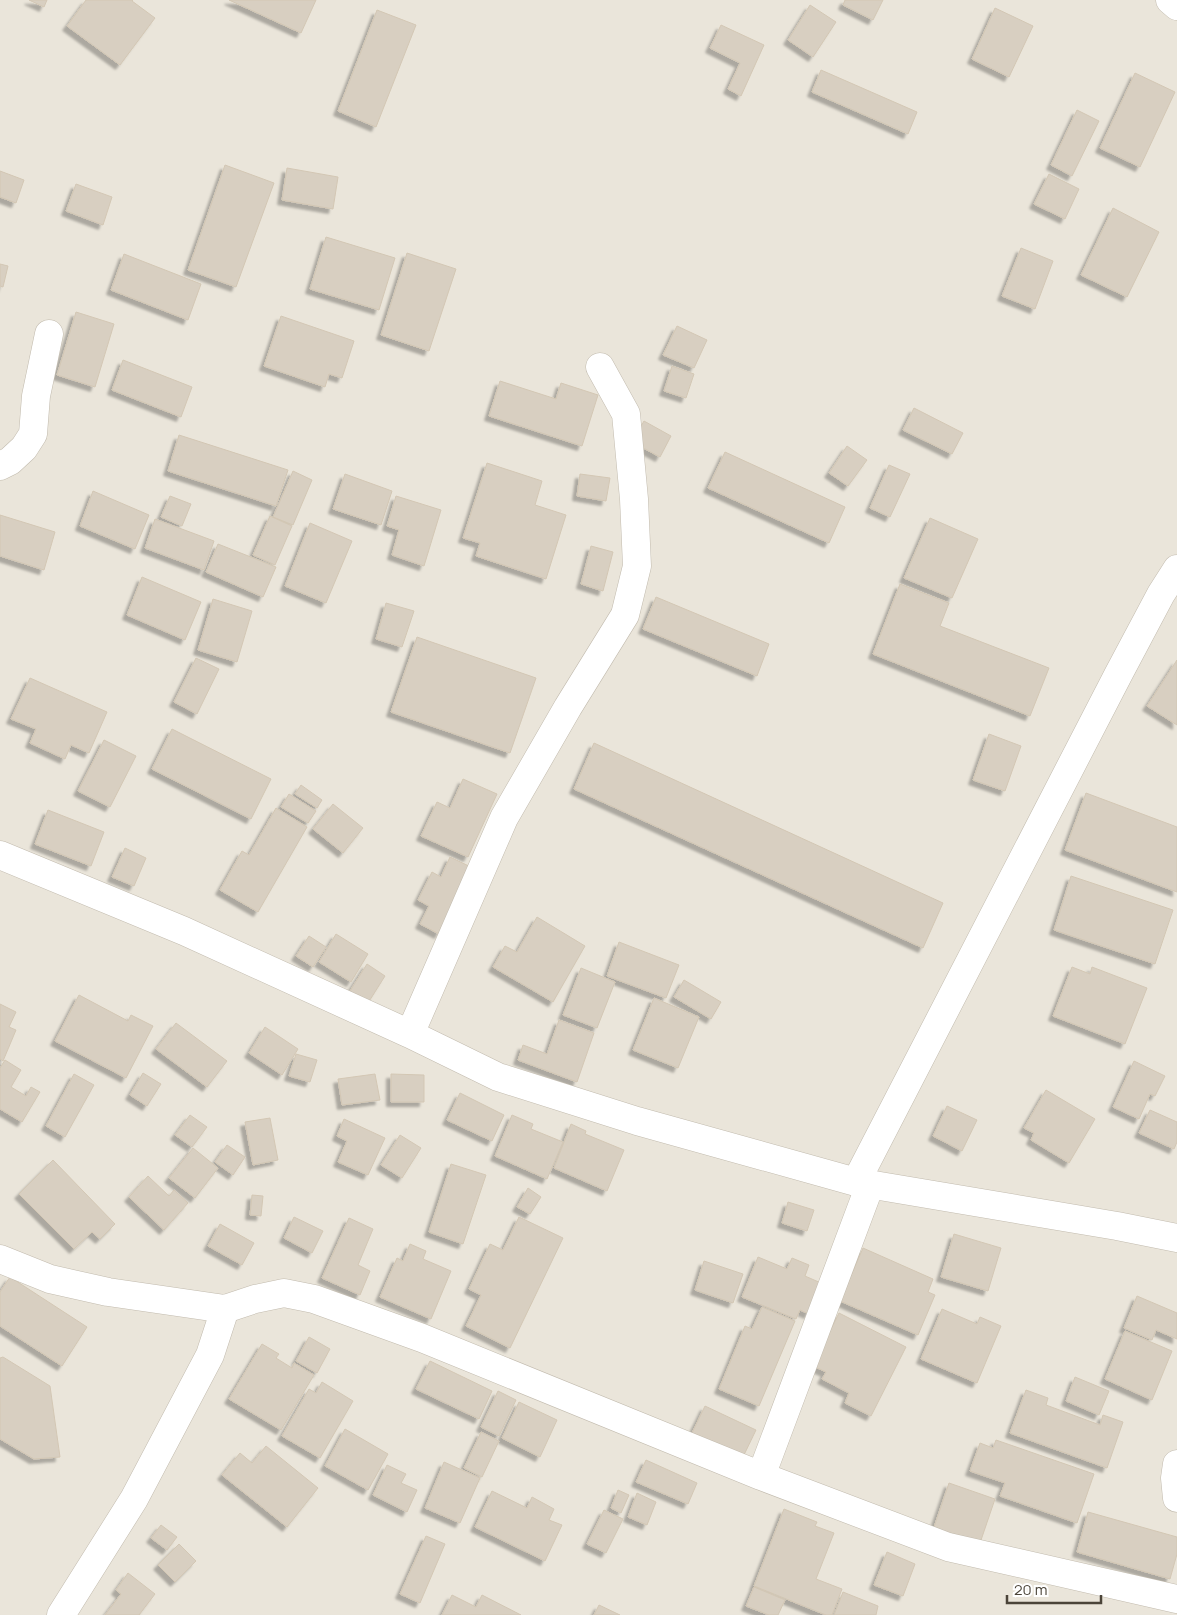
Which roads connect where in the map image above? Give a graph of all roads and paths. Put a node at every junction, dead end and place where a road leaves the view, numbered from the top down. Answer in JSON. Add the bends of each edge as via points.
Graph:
{"nodes":[{"id":1,"x":1170,"y":0,"type":"edge"},
{"id":2,"x":1177,"y":6,"type":"edge"},
{"id":3,"x":49,"y":334,"type":"dead end"},
{"id":4,"x":600,"y":367,"type":"dead end"},
{"id":5,"x":0,"y":466,"type":"edge"},
{"id":6,"x":1177,"y":569,"type":"edge"},
{"id":7,"x":0,"y":855,"type":"edge"},
{"id":8,"x":410,"y":1034,"type":"junction"},
{"id":9,"x":863,"y":1184,"type":"junction"},
{"id":10,"x":1177,"y":1238,"type":"edge"},
{"id":11,"x":0,"y":1259,"type":"edge"},
{"id":12,"x":225,"y":1309,"type":"junction"},
{"id":13,"x":1177,"y":1464,"type":"edge"},
{"id":14,"x":760,"y":1476,"type":"junction"},
{"id":15,"x":1177,"y":1498,"type":"edge"},
{"id":16,"x":1177,"y":1600,"type":"edge"},
{"id":17,"x":61,"y":1615,"type":"edge"}],
"edges":[{"from":1,"to":2,"type":"street"},
{"from":3,"to":5,"type":"street","via":[[32,434],[24,448]]},
{"from":4,"to":8,"type":"street","via":[[626,414],[636,566],[625,615],[504,818]]},
{"from":6,"to":9,"type":"street","via":[[1118,675]]},
{"from":7,"to":8,"type":"street","via":[[184,931]]},
{"from":8,"to":9,"type":"street","via":[[498,1077],[637,1121]]},
{"from":9,"to":10,"type":"street"},
{"from":9,"to":14,"type":"street"},
{"from":11,"to":12,"type":"street","via":[[50,1279],[108,1292]]},
{"from":12,"to":14,"type":"street","via":[[284,1293],[314,1299],[422,1338]]},
{"from":12,"to":17,"type":"street","via":[[210,1354],[134,1499]]},
{"from":13,"to":15,"type":"street","via":[[1174,1478]]},
{"from":14,"to":16,"type":"street","via":[[948,1547]]}]}
